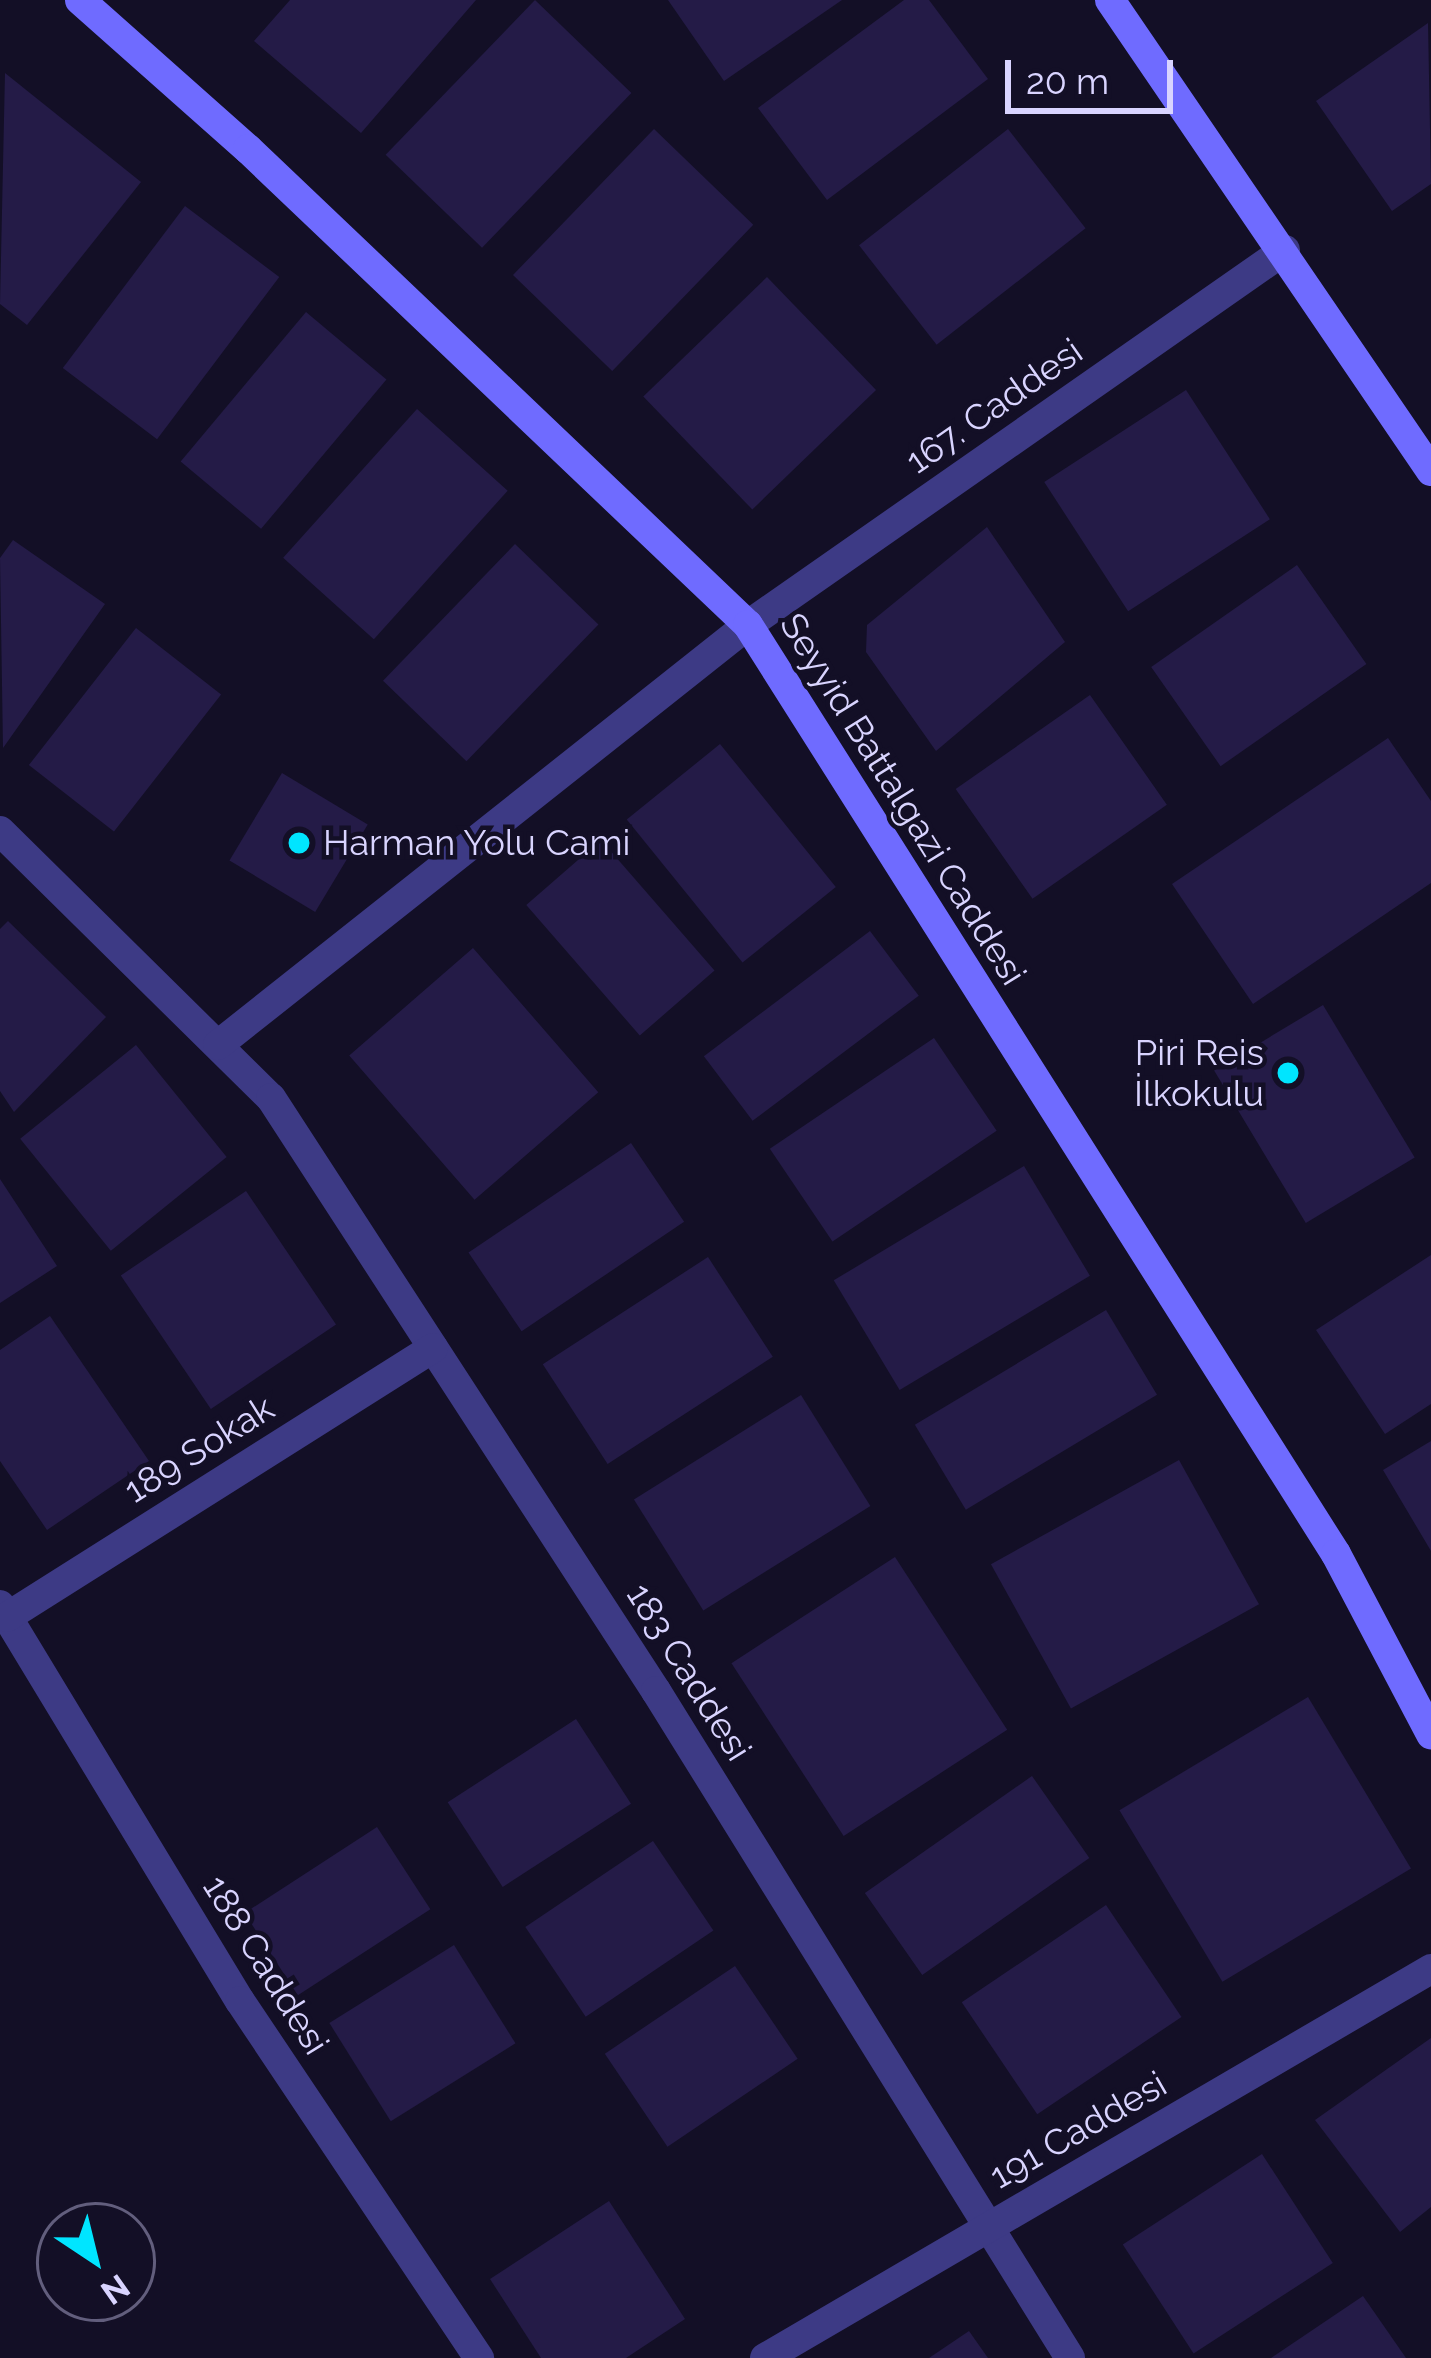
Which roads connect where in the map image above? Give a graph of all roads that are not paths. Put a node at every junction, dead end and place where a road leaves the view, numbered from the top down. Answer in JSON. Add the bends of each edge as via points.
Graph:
{"nodes":[{"id":1,"x":80,"y":0,"type":"edge"},
{"id":2,"x":1110,"y":0,"type":"edge"},
{"id":3,"x":1285,"y":250,"type":"junction"},
{"id":4,"x":1431,"y":471,"type":"edge"},
{"id":5,"x":748,"y":625,"type":"junction"},
{"id":6,"x":0,"y":831,"type":"edge"},
{"id":7,"x":218,"y":1045,"type":"junction"},
{"id":8,"x":433,"y":1348,"type":"junction"},
{"id":9,"x":3,"y":1611,"type":"edge"},
{"id":10,"x":1431,"y":1734,"type":"edge"},
{"id":11,"x":1431,"y":1969,"type":"edge"},
{"id":12,"x":986,"y":2229,"type":"junction"},
{"id":13,"x":479,"y":2358,"type":"edge"},
{"id":14,"x":765,"y":2358,"type":"edge"},
{"id":15,"x":1070,"y":2358,"type":"edge"}],
"edges":[{"from":1,"to":5,"type":"street","name":"Seyyid Battalgazi Caddesi"},
{"from":2,"to":3,"type":"street"},
{"from":3,"to":4,"type":"street"},
{"from":3,"to":5,"type":"street","name":"167. Caddesi"},
{"from":5,"to":7,"type":"street","name":"167. Caddesi"},
{"from":5,"to":10,"type":"street","name":"Seyyid Battalgazi Caddesi","via":[[1336,1554]]},
{"from":6,"to":7,"type":"street","name":"183 Caddesi"},
{"from":7,"to":8,"type":"street","name":"183 Caddesi","via":[[272,1098]]},
{"from":8,"to":9,"type":"street","name":"189 Sokak"},
{"from":8,"to":12,"type":"street","name":"183 Caddesi","via":[[656,1691]]},
{"from":9,"to":13,"type":"street","name":"188 Caddesi","via":[[240,2002]]},
{"from":11,"to":12,"type":"street","name":"191 Caddesi"},
{"from":12,"to":14,"type":"street","name":"191 Caddesi"},
{"from":12,"to":15,"type":"street","name":"183 Caddesi"}]}
